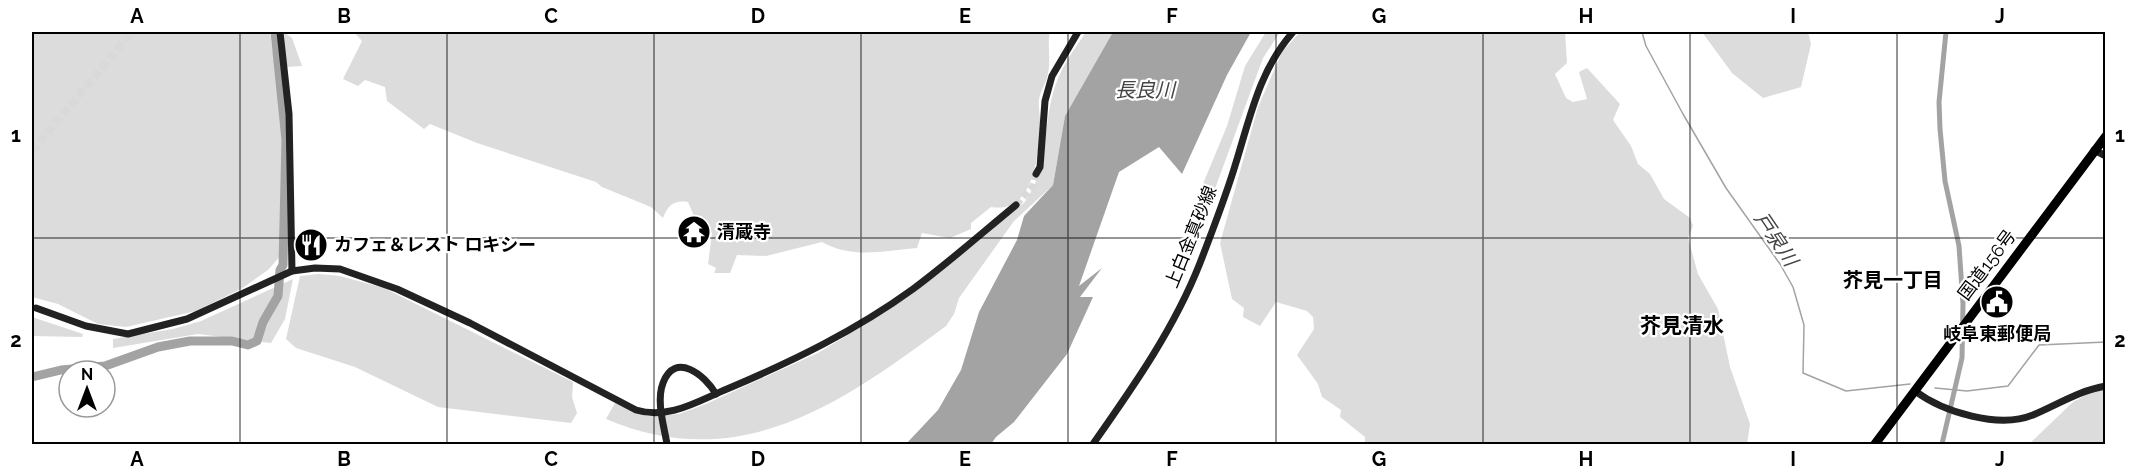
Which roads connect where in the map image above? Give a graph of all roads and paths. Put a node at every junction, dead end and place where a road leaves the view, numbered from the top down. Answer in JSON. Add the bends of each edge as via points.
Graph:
{"nodes":[{"id":1,"x":280,"y":32,"type":"edge"},
{"id":2,"x":1078,"y":32,"type":"edge"},
{"id":3,"x":1293,"y":32,"type":"edge"},
{"id":4,"x":2106,"y":136,"type":"edge"},
{"id":5,"x":2094,"y":150,"type":"junction"},
{"id":6,"x":2106,"y":156,"type":"edge"},
{"id":7,"x":1036,"y":174,"type":"tunnel mouth"},
{"id":8,"x":1016,"y":206,"type":"tunnel mouth"},
{"id":9,"x":292,"y":271,"type":"junction"},
{"id":10,"x":36,"y":308,"type":"dead end"},
{"id":11,"x":2106,"y":386,"type":"edge"},
{"id":12,"x":1915,"y":391,"type":"junction"},
{"id":13,"x":716,"y":394,"type":"junction"},
{"id":14,"x":667,"y":444,"type":"edge"},
{"id":15,"x":1093,"y":444,"type":"edge"},
{"id":16,"x":1875,"y":444,"type":"edge"}],
"edges":[{"from":1,"to":9,"type":"street","via":[[289,114]]},
{"from":2,"to":7,"type":"street","via":[[1052,76]]},
{"from":3,"to":15,"type":"street","name":"上白金真砂線","via":[[1274,54],[1263,76],[1226,196],[1198,267],[1152,359]]},
{"from":4,"to":5,"type":"highway","name":"国道156号"},
{"from":5,"to":6,"type":"street"},
{"from":5,"to":12,"type":"highway","name":"国道156号"},
{"from":8,"to":13,"type":"street","via":[[914,288],[851,330]]},
{"from":9,"to":10,"type":"street","via":[[187,320],[128,334],[86,326]]},
{"from":9,"to":13,"type":"street","via":[[340,269],[397,289],[649,414],[685,408]]},
{"from":11,"to":12,"type":"street","via":[[2030,417],[2007,421],[1974,417],[1923,398]]},
{"from":12,"to":16,"type":"highway","name":"国道156号"},
{"from":13,"to":14,"type":"street","via":[[705,377],[687,368],[670,374],[663,382],[661,408]]}]}
